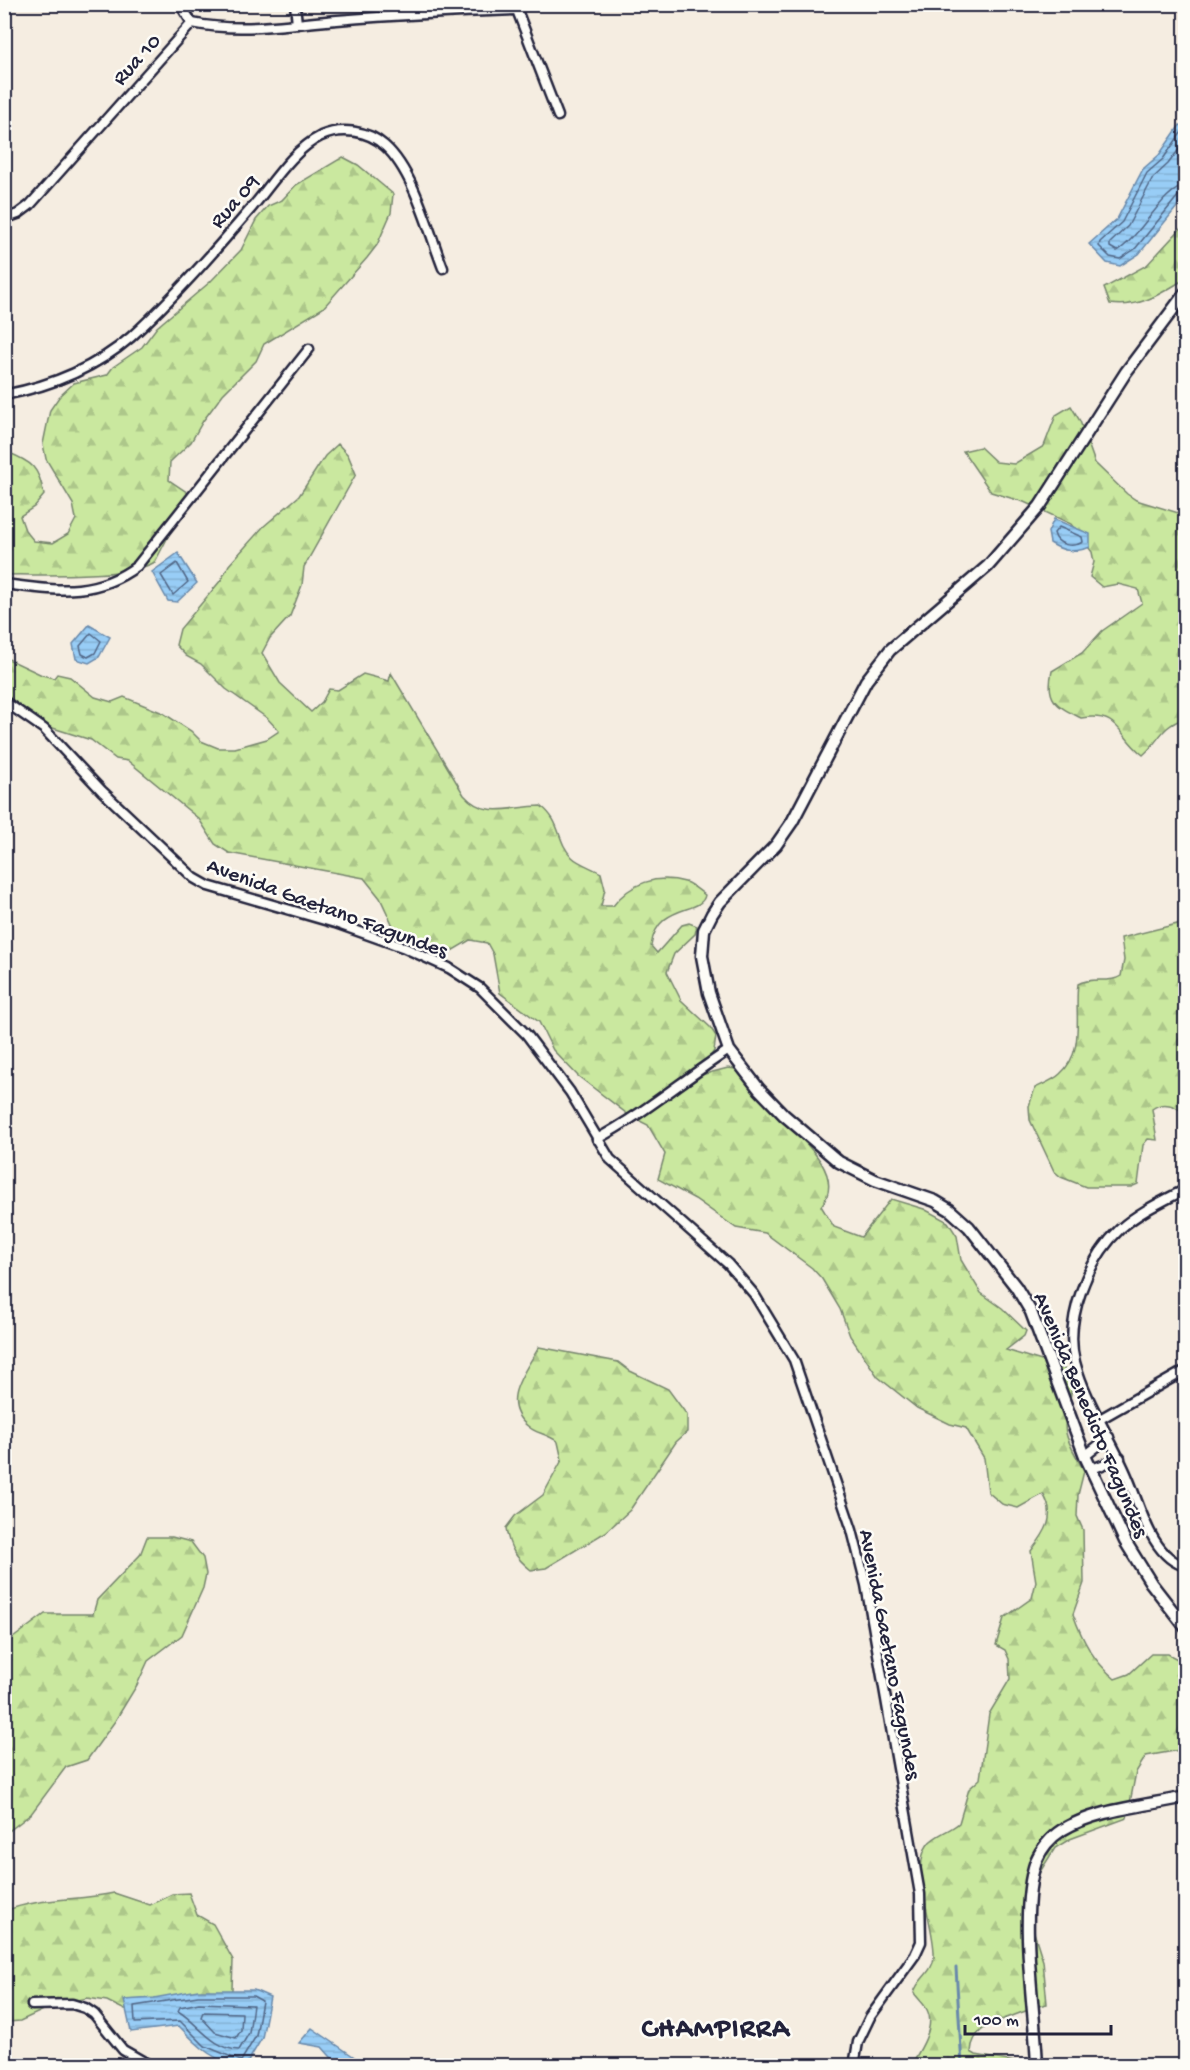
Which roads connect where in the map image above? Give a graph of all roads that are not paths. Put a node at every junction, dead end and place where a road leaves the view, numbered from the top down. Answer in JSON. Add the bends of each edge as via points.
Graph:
{"nodes":[{"id":1,"x":180,"y":4,"type":"edge"},
{"id":2,"x":295,"y":4,"type":"edge"},
{"id":3,"x":515,"y":7,"type":"edge"},
{"id":4,"x":192,"y":22,"type":"junction"},
{"id":5,"x":297,"y":24,"type":"junction"},
{"id":6,"x":558,"y":116,"type":"dead end"},
{"id":7,"x":4,"y":219,"type":"edge"},
{"id":8,"x":443,"y":268,"type":"dead end"},
{"id":9,"x":1185,"y":292,"type":"edge"},
{"id":10,"x":309,"y":349,"type":"dead end"},
{"id":11,"x":4,"y":395,"type":"edge"},
{"id":12,"x":4,"y":584,"type":"edge"},
{"id":13,"x":4,"y":701,"type":"edge"},
{"id":14,"x":729,"y":1050,"type":"junction"},
{"id":15,"x":597,"y":1139,"type":"junction"},
{"id":16,"x":1185,"y":1189,"type":"edge"},
{"id":17,"x":1185,"y":1370,"type":"edge"},
{"id":18,"x":1100,"y":1419,"type":"junction"},
{"id":19,"x":1109,"y":1437,"type":"junction"},
{"id":20,"x":1085,"y":1456,"type":"junction"},
{"id":21,"x":1120,"y":1458,"type":"junction"},
{"id":22,"x":1092,"y":1469,"type":"junction"},
{"id":23,"x":1185,"y":1566,"type":"edge"},
{"id":24,"x":1185,"y":1628,"type":"edge"},
{"id":25,"x":1185,"y":1797,"type":"edge"},
{"id":26,"x":32,"y":2005,"type":"dead end"},
{"id":27,"x":151,"y":2066,"type":"edge"},
{"id":28,"x":855,"y":2066,"type":"edge"},
{"id":29,"x":1037,"y":2066,"type":"edge"}],
"edges":[{"from":1,"to":4,"type":"street"},
{"from":2,"to":5,"type":"street"},
{"from":3,"to":5,"type":"street"},
{"from":3,"to":6,"type":"street"},
{"from":4,"to":5,"type":"street","via":[[221,29]]},
{"from":4,"to":7,"type":"street","name":"Rua 10","via":[[30,205]]},
{"from":8,"to":11,"type":"street","name":"Rua 09","via":[[399,163],[384,145],[368,136],[338,130],[305,147],[192,274],[123,343],[68,378]]},
{"from":9,"to":14,"type":"street","name":"Avenida Benedicto Fagundes","via":[[1126,372],[1040,506],[988,566],[876,666],[792,822],[776,845],[712,914],[704,930],[702,956],[709,993]]},
{"from":10,"to":12,"type":"street","via":[[137,566],[114,581],[88,589]]},
{"from":13,"to":15,"type":"street","name":"Avenida Gaetano Fagundes","via":[[44,729],[102,791],[208,886],[405,948],[449,968],[480,988],[527,1035],[570,1092]]},
{"from":14,"to":15,"type":"street","via":[[647,1110]]},
{"from":14,"to":20,"type":"street","name":"Avenida Benedicto Fagundes","via":[[784,1115],[839,1162],[934,1201],[969,1227],[1031,1312]]},
{"from":15,"to":28,"type":"street","name":"Avenida Gaetano Fagundes","via":[[610,1159],[728,1264],[765,1312],[794,1360],[852,1530],[866,1585],[922,1914],[921,1942],[870,2017],[858,2042]]},
{"from":16,"to":18,"type":"street","via":[[1118,1230],[1087,1276],[1074,1310],[1075,1362]]},
{"from":17,"to":18,"type":"street"},
{"from":18,"to":19,"type":"street"},
{"from":19,"to":20,"type":"street"},
{"from":19,"to":21,"type":"street"},
{"from":20,"to":22,"type":"street","name":"Avenida Benedicto Fagundes"},
{"from":21,"to":22,"type":"street"},
{"from":21,"to":23,"type":"street","via":[[1157,1543],[1176,1563]]},
{"from":22,"to":24,"type":"street","name":"Avenida Benedicto Fagundes","via":[[1125,1540]]},
{"from":25,"to":29,"type":"street","via":[[1094,1816],[1062,1830],[1045,1845],[1037,1859],[1028,1912]]},
{"from":26,"to":27,"type":"street","via":[[72,2004],[85,2008],[123,2050]]}]}
